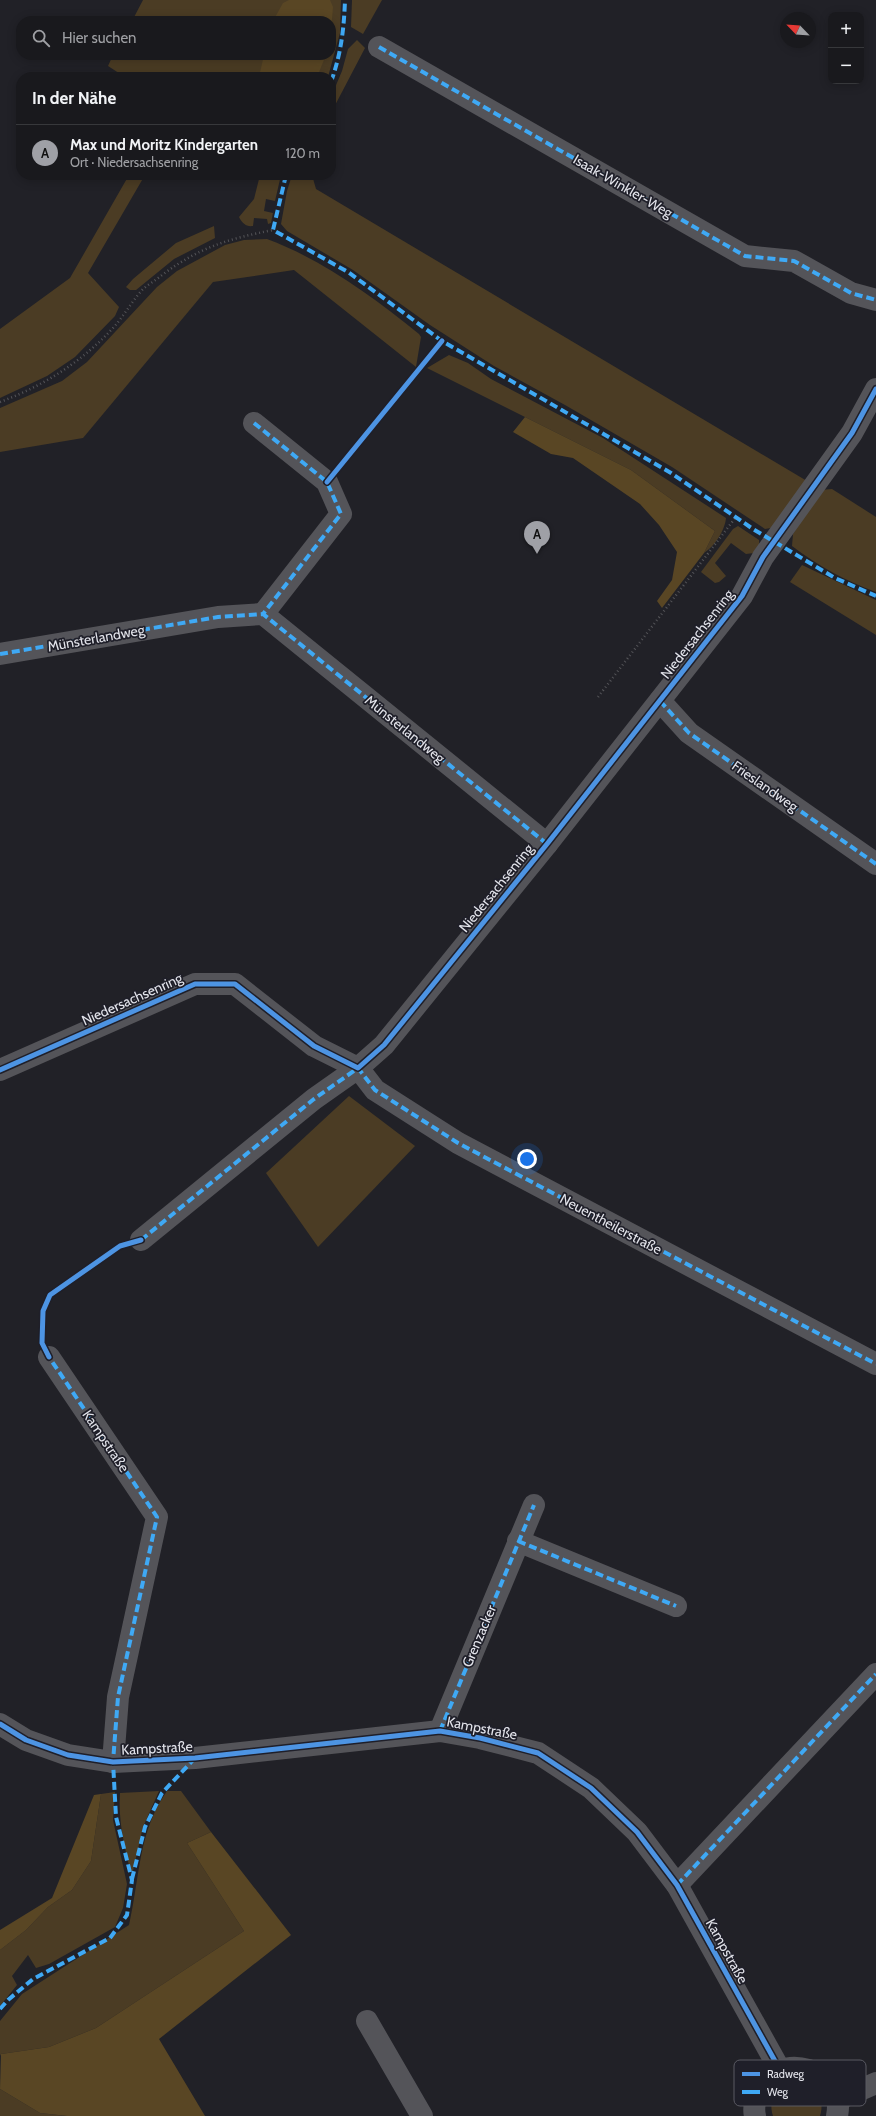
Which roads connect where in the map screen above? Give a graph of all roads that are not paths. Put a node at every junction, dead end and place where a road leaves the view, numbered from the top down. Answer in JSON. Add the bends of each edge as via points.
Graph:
{"nodes":[{"id":1,"x":379,"y":47,"type":"dead end"},
{"id":2,"x":876,"y":300,"type":"edge"},
{"id":3,"x":876,"y":389,"type":"edge"},
{"id":4,"x":254,"y":423,"type":"dead end"},
{"id":5,"x":263,"y":614,"type":"junction"},
{"id":6,"x":0,"y":654,"type":"edge"},
{"id":7,"x":660,"y":701,"type":"junction"},
{"id":8,"x":547,"y":844,"type":"junction"},
{"id":9,"x":876,"y":864,"type":"edge"},
{"id":10,"x":358,"y":1068,"type":"junction"},
{"id":11,"x":0,"y":1070,"type":"edge"},
{"id":12,"x":141,"y":1240,"type":"dead end"},
{"id":13,"x":49,"y":1357,"type":"dead end"},
{"id":14,"x":876,"y":1364,"type":"edge"},
{"id":15,"x":534,"y":1505,"type":"dead end"},
{"id":16,"x":518,"y":1541,"type":"junction"},
{"id":17,"x":676,"y":1606,"type":"dead end"},
{"id":18,"x":876,"y":1674,"type":"edge"},
{"id":19,"x":0,"y":1724,"type":"edge"},
{"id":20,"x":440,"y":1731,"type":"junction"},
{"id":21,"x":113,"y":1762,"type":"junction"},
{"id":22,"x":677,"y":1884,"type":"junction"},
{"id":23,"x":367,"y":2021,"type":"dead end"},
{"id":24,"x":774,"y":2060,"type":"edge"},
{"id":25,"x":876,"y":2083,"type":"edge"},
{"id":26,"x":866,"y":2089,"type":"edge"},
{"id":27,"x":422,"y":2116,"type":"edge"}],
"edges":[{"from":1,"to":2,"type":"street","name":"Isaak-Winkler-Weg","via":[[745,256],[794,261],[851,293]]},
{"from":3,"to":7,"type":"street","name":"Niedersachsenring","via":[[852,434],[763,557],[742,596]]},
{"from":4,"to":5,"type":"street","via":[[327,482],[341,514]]},
{"from":5,"to":6,"type":"street","name":"Münsterlandweg","via":[[218,617]]},
{"from":5,"to":8,"type":"street","name":"Münsterlandweg"},
{"from":7,"to":8,"type":"street","name":"Niedersachsenring"},
{"from":7,"to":9,"type":"street","name":"Frieslandweg","via":[[689,733]]},
{"from":8,"to":10,"type":"street","name":"Niedersachsenring","via":[[384,1045]]},
{"from":10,"to":11,"type":"street","name":"Niedersachsenring","via":[[314,1046],[235,984],[195,984]]},
{"from":10,"to":12,"type":"street","name":"Niedersachsenring","via":[[314,1099]]},
{"from":10,"to":14,"type":"street","name":"Neuentheilerstraße","via":[[375,1090],[458,1143]]},
{"from":13,"to":21,"type":"street","name":"Kampstraße","via":[[158,1517],[118,1697]]},
{"from":15,"to":16,"type":"street","name":"Grenzacker"},
{"from":16,"to":17,"type":"street"},
{"from":16,"to":20,"type":"street","name":"Grenzacker"},
{"from":18,"to":22,"type":"street"},
{"from":19,"to":21,"type":"street","name":"Kampstraße","via":[[26,1740],[68,1755]]},
{"from":20,"to":21,"type":"street","name":"Kampstraße","via":[[195,1758]]},
{"from":20,"to":22,"type":"street","name":"Kampstraße","via":[[538,1753],[591,1788],[637,1832]]},
{"from":22,"to":24,"type":"street","name":"Kampstraße"},
{"from":23,"to":27,"type":"street"},
{"from":25,"to":26,"type":"street"}]}
